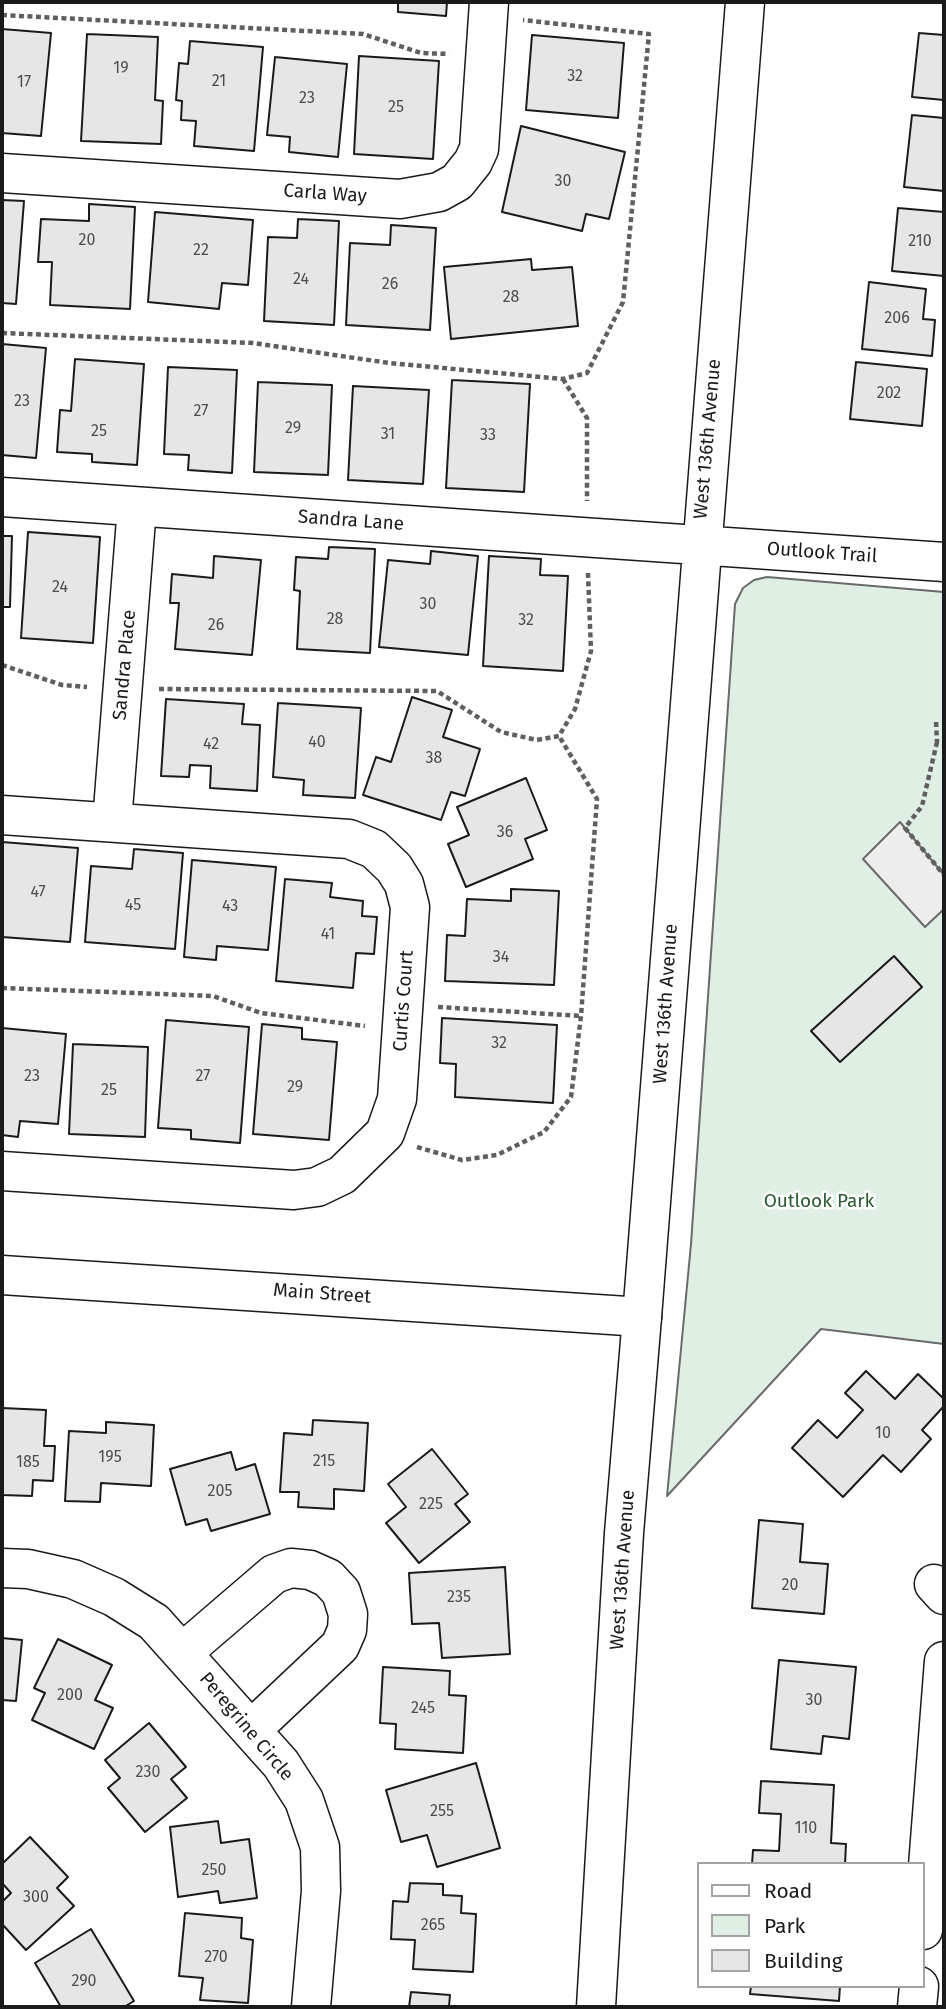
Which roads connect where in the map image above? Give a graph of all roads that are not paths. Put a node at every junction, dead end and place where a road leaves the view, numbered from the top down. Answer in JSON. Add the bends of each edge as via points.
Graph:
{"nodes":[{"id":1,"x":489,"y":2,"type":"edge"},
{"id":2,"x":744,"y":2,"type":"edge"},
{"id":3,"x":2,"y":173,"type":"edge"},
{"id":4,"x":2,"y":498,"type":"edge"},
{"id":5,"x":137,"y":507,"type":"junction"},
{"id":6,"x":700,"y":544,"type":"junction"},
{"id":7,"x":944,"y":562,"type":"edge"},
{"id":8,"x":2,"y":815,"type":"edge"},
{"id":9,"x":112,"y":822,"type":"junction"},
{"id":10,"x":2,"y":1171,"type":"edge"},
{"id":11,"x":2,"y":1275,"type":"edge"},
{"id":12,"x":642,"y":1317,"type":"junction"},
{"id":13,"x":2,"y":1568,"type":"edge"},
{"id":14,"x":182,"y":1653,"type":"junction"},
{"id":15,"x":944,"y":1661,"type":"edge"},
{"id":16,"x":251,"y":1730,"type":"junction"},
{"id":17,"x":925,"y":1904,"type":"edge"},
{"id":18,"x":919,"y":1988,"type":"edge"},
{"id":19,"x":311,"y":2007,"type":"edge"},
{"id":20,"x":596,"y":2007,"type":"edge"},
{"id":21,"x":917,"y":2007,"type":"edge"}],
"edges":[{"from":1,"to":3,"type":"street","name":"Carla Way","via":[[479,149],[457,182],[439,192],[400,199]]},
{"from":2,"to":6,"type":"street","name":"West 136th Avenue"},
{"from":4,"to":5,"type":"street","name":"Sandra Lane"},
{"from":5,"to":6,"type":"street","name":"Sandra Lane"},
{"from":5,"to":9,"type":"street","name":"Sandra Place"},
{"from":6,"to":7,"type":"street","name":"Outlook Trail"},
{"from":6,"to":12,"type":"street","name":"West 136th Avenue"},
{"from":8,"to":9,"type":"street","name":"Curtis Court"},
{"from":9,"to":10,"type":"street","name":"Curtis Court","via":[[349,839],[374,849],[394,868],[410,907],[397,1099],[385,1132],[342,1175],[317,1187],[294,1190]]},
{"from":11,"to":12,"type":"street","name":"Main Street"},
{"from":12,"to":20,"type":"street","name":"West 136th Avenue","via":[[624,1533]]},
{"from":13,"to":14,"type":"street","name":"Peregrine Circle","via":[[73,1579],[114,1597],[154,1622]]},
{"from":14,"to":16,"type":"street","name":"Peregrine Circle"},
{"from":14,"to":16,"type":"street","via":[[274,1574],[291,1568],[310,1570],[335,1585],[348,1614],[340,1646]]},
{"from":15,"to":17,"type":"street"},
{"from":16,"to":19,"type":"street","name":"Peregrine Circle","via":[[304,1800],[320,1847]]},
{"from":18,"to":21,"type":"street"}]}
